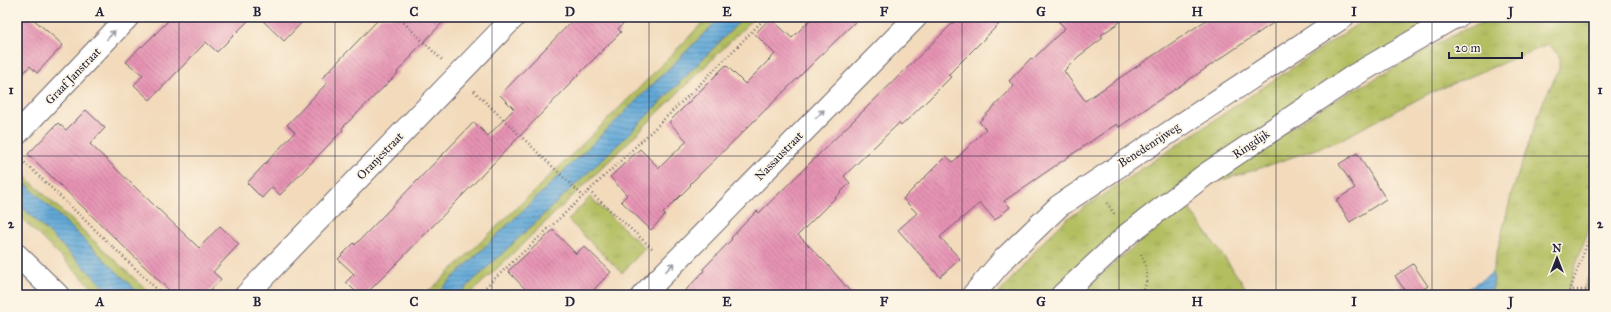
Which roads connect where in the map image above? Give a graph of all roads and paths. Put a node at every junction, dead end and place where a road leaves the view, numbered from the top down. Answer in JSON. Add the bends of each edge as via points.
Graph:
{"nodes":[{"id":1,"x":128,"y":17,"type":"edge"},
{"id":2,"x":514,"y":17,"type":"edge"},
{"id":3,"x":766,"y":17,"type":"edge"},
{"id":4,"x":916,"y":17,"type":"edge"},
{"id":5,"x":1343,"y":17,"type":"edge"},
{"id":6,"x":1457,"y":17,"type":"edge"},
{"id":7,"x":17,"y":134,"type":"edge"},
{"id":8,"x":17,"y":155,"type":"edge"},
{"id":9,"x":554,"y":168,"type":"dead end"},
{"id":10,"x":1093,"y":182,"type":"junction"},
{"id":11,"x":589,"y":191,"type":"junction"},
{"id":12,"x":583,"y":196,"type":"junction"},
{"id":13,"x":1594,"y":224,"type":"edge"},
{"id":14,"x":1128,"y":234,"type":"junction"},
{"id":15,"x":17,"y":255,"type":"edge"},
{"id":16,"x":678,"y":260,"type":"junction"},
{"id":17,"x":1569,"y":290,"type":"junction"},
{"id":18,"x":1594,"y":290,"type":"edge"},
{"id":19,"x":58,"y":295,"type":"edge"},
{"id":20,"x":163,"y":295,"type":"edge"},
{"id":21,"x":246,"y":295,"type":"edge"},
{"id":22,"x":477,"y":295,"type":"edge"},
{"id":23,"x":643,"y":295,"type":"edge"},
{"id":24,"x":973,"y":295,"type":"edge"},
{"id":25,"x":1062,"y":295,"type":"edge"},
{"id":26,"x":1142,"y":295,"type":"edge"},
{"id":27,"x":1568,"y":295,"type":"edge"}],
"edges":[{"from":7,"to":1,"type":"street","name":"Graaf Janstraat","one_way":true},
{"from":2,"to":21,"type":"street","name":"Oranjestraat"},
{"from":3,"to":11,"type":"path"},
{"from":16,"to":4,"type":"street","name":"Nassaustraat","one_way":true},
{"from":5,"to":10,"type":"street","name":"Benedenrijweg"},
{"from":6,"to":14,"type":"street","name":"Ringdijk","via":[[1355,75],[1205,175]]},
{"from":8,"to":20,"type":"path"},
{"from":9,"to":12,"type":"path"},
{"from":10,"to":14,"type":"path"},
{"from":10,"to":24,"type":"street","name":"Benedenrijweg","via":[[1059,206],[1004,259]]},
{"from":11,"to":12,"type":"path"},
{"from":11,"to":16,"type":"path","via":[[654,250]]},
{"from":12,"to":22,"type":"path"},
{"from":13,"to":17,"type":"path"},
{"from":14,"to":25,"type":"street","name":"Ringdijk"},
{"from":14,"to":26,"type":"path","via":[[1144,261],[1147,275]]},
{"from":15,"to":19,"type":"street"},
{"from":23,"to":16,"type":"street","name":"Nassaustraat","one_way":true},
{"from":17,"to":18,"type":"path"},
{"from":17,"to":27,"type":"path"}]}
